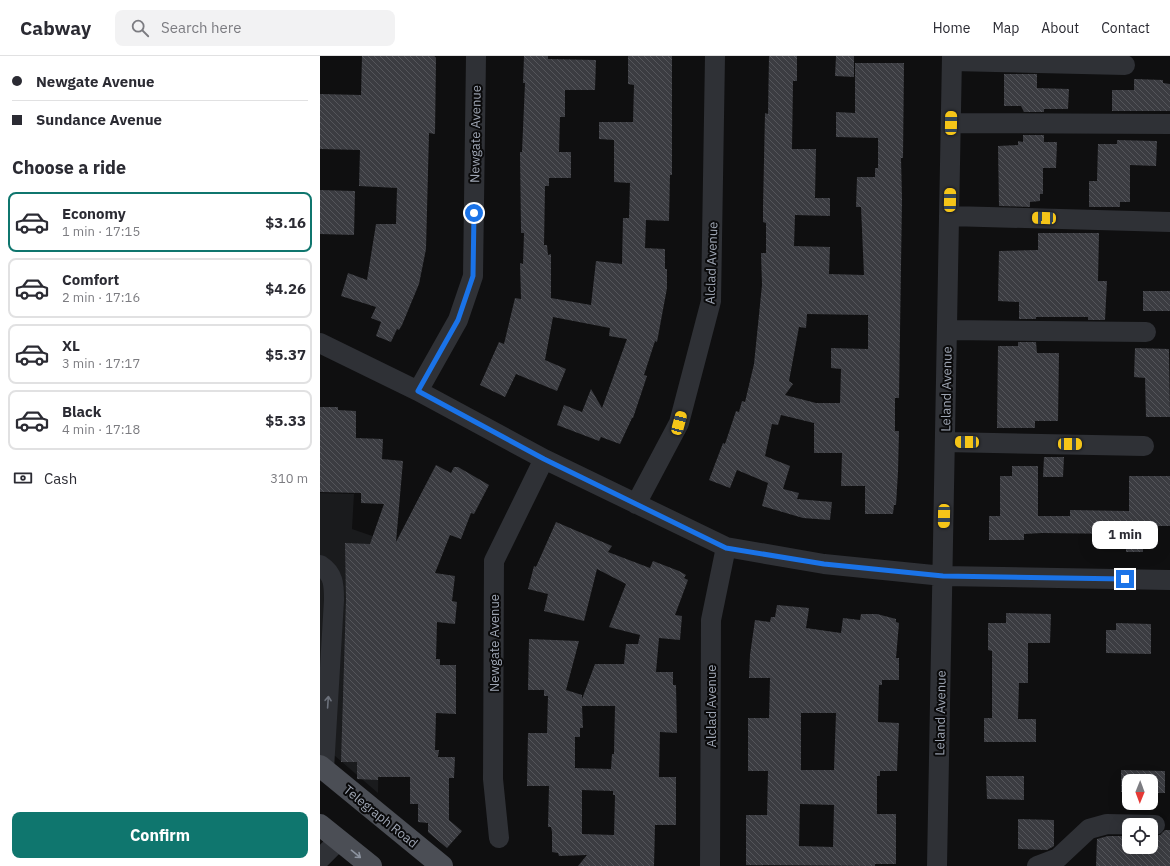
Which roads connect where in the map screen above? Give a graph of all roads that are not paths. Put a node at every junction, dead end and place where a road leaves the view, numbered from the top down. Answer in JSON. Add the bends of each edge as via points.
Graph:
{"nodes":[{"id":1,"x":476,"y":56,"type":"edge"},
{"id":2,"x":715,"y":56,"type":"edge"},
{"id":3,"x":952,"y":58,"type":"edge"},
{"id":4,"x":1125,"y":65,"type":"dead end"},
{"id":5,"x":951,"y":123,"type":"junction"},
{"id":6,"x":1170,"y":124,"type":"edge"},
{"id":7,"x":949,"y":216,"type":"junction"},
{"id":8,"x":1170,"y":222,"type":"edge"},
{"id":9,"x":947,"y":330,"type":"junction"},
{"id":10,"x":1146,"y":332,"type":"dead end"},
{"id":11,"x":320,"y":343,"type":"edge"},
{"id":12,"x":418,"y":391,"type":"junction"},
{"id":13,"x":945,"y":442,"type":"junction"},
{"id":14,"x":1144,"y":446,"type":"dead end"},
{"id":15,"x":544,"y":459,"type":"junction"},
{"id":16,"x":636,"y":504,"type":"junction"},
{"id":17,"x":726,"y":548,"type":"junction"},
{"id":18,"x":320,"y":565,"type":"edge"},
{"id":19,"x":943,"y":576,"type":"junction"},
{"id":20,"x":1170,"y":580,"type":"edge"},
{"id":21,"x":322,"y":768,"type":"edge"},
{"id":22,"x":1122,"y":824,"type":"edge"},
{"id":23,"x":320,"y":825,"type":"edge"},
{"id":24,"x":499,"y":838,"type":"dead end"},
{"id":25,"x":339,"y":840,"type":"junction"},
{"id":26,"x":320,"y":859,"type":"edge"},
{"id":27,"x":371,"y":866,"type":"edge"},
{"id":28,"x":442,"y":866,"type":"edge"},
{"id":29,"x":710,"y":866,"type":"edge"},
{"id":30,"x":938,"y":866,"type":"edge"},
{"id":31,"x":1037,"y":866,"type":"edge"}],
"edges":[{"from":1,"to":12,"type":"street","name":"Newgate Avenue","via":[[473,276],[458,320]]},
{"from":2,"to":16,"type":"street","name":"Alclad Avenue","via":[[711,301],[679,423]]},
{"from":3,"to":4,"type":"street"},
{"from":3,"to":5,"type":"street","name":"Leland Avenue"},
{"from":5,"to":6,"type":"street"},
{"from":5,"to":7,"type":"street","name":"Leland Avenue"},
{"from":7,"to":8,"type":"street"},
{"from":7,"to":9,"type":"street","name":"Leland Avenue"},
{"from":9,"to":10,"type":"street"},
{"from":9,"to":13,"type":"street","name":"Leland Avenue"},
{"from":11,"to":12,"type":"street"},
{"from":12,"to":15,"type":"street"},
{"from":13,"to":14,"type":"street"},
{"from":13,"to":19,"type":"street","name":"Leland Avenue"},
{"from":15,"to":16,"type":"street"},
{"from":15,"to":24,"type":"street","name":"Newgate Avenue","via":[[494,561],[493,779]]},
{"from":16,"to":17,"type":"street"},
{"from":17,"to":19,"type":"street","via":[[824,564]]},
{"from":17,"to":29,"type":"street","name":"Alclad Avenue","via":[[711,620]]},
{"from":21,"to":18,"type":"street","one_way":true,"via":[[334,600],[333,580],[328,569]]},
{"from":19,"to":20,"type":"street"},
{"from":19,"to":30,"type":"street","name":"Leland Avenue"},
{"from":21,"to":28,"type":"main road","name":"Telegraph Road"},
{"from":22,"to":31,"type":"street","via":[[1107,824],[1089,829],[1058,858]]},
{"from":23,"to":25,"type":"main road"},
{"from":25,"to":26,"type":"street"},
{"from":25,"to":27,"type":"main road","one_way":true}]}
